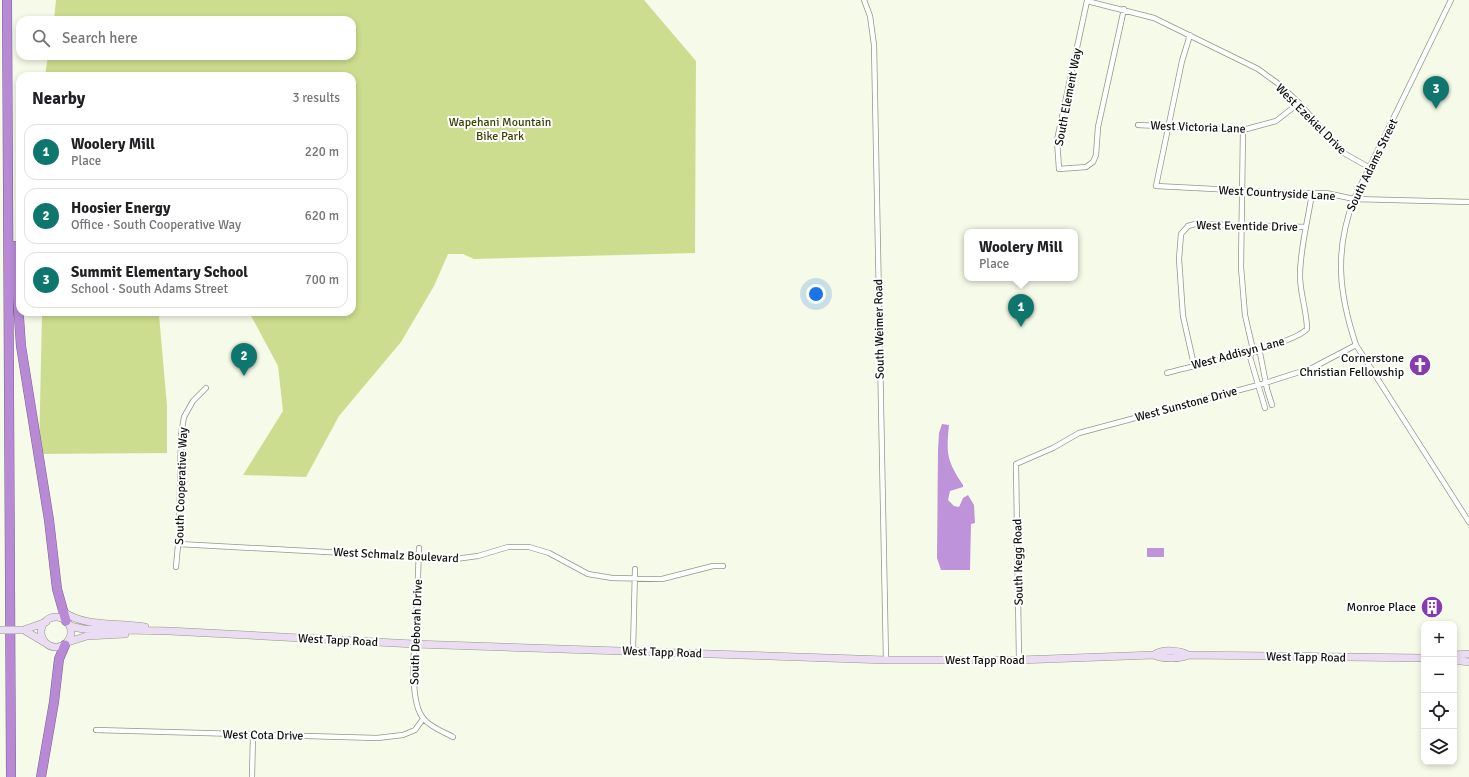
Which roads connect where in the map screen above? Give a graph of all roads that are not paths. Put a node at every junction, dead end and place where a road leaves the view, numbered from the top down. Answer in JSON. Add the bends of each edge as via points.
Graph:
{"nodes":[{"id":1,"x":8,"y":0,"type":"edge"},
{"id":2,"x":864,"y":0,"type":"edge"},
{"id":3,"x":1088,"y":0,"type":"edge"},
{"id":4,"x":1451,"y":0,"type":"edge"},
{"id":5,"x":1124,"y":9,"type":"junction"},
{"id":6,"x":1190,"y":35,"type":"junction"},
{"id":7,"x":1299,"y":103,"type":"junction"},
{"id":8,"x":1138,"y":125,"type":"dead end"},
{"id":9,"x":1168,"y":127,"type":"junction"},
{"id":10,"x":1243,"y":130,"type":"junction"},
{"id":11,"x":8,"y":163,"type":"junction"},
{"id":12,"x":1370,"y":168,"type":"junction"},
{"id":13,"x":1243,"y":191,"type":"junction"},
{"id":14,"x":1312,"y":193,"type":"junction"},
{"id":15,"x":1354,"y":199,"type":"junction"},
{"id":16,"x":1469,"y":202,"type":"edge"},
{"id":17,"x":1242,"y":226,"type":"junction"},
{"id":18,"x":1306,"y":227,"type":"junction"},
{"id":19,"x":16,"y":276,"type":"edge"},
{"id":20,"x":19,"y":316,"type":"edge"},
{"id":21,"x":1356,"y":345,"type":"junction"},
{"id":22,"x":1253,"y":350,"type":"junction"},
{"id":23,"x":1194,"y":365,"type":"junction"},
{"id":24,"x":1166,"y":373,"type":"dead end"},
{"id":25,"x":1266,"y":382,"type":"junction"},
{"id":26,"x":1258,"y":385,"type":"junction"},
{"id":27,"x":206,"y":388,"type":"dead end"},
{"id":28,"x":1272,"y":405,"type":"dead end"},
{"id":29,"x":1265,"y":408,"type":"dead end"},
{"id":30,"x":1016,"y":464,"type":"joint"},
{"id":31,"x":1469,"y":522,"type":"edge"},
{"id":32,"x":179,"y":544,"type":"junction"},
{"id":33,"x":419,"y":548,"type":"dead end"},
{"id":34,"x":418,"y":556,"type":"junction"},
{"id":35,"x":723,"y":566,"type":"dead end"},
{"id":36,"x":176,"y":567,"type":"dead end"},
{"id":37,"x":635,"y":569,"type":"dead end"},
{"id":38,"x":635,"y":578,"type":"junction"},
{"id":39,"x":62,"y":611,"type":"junction"},
{"id":40,"x":46,"y":622,"type":"junction"},
{"id":41,"x":68,"y":623,"type":"junction"},
{"id":42,"x":0,"y":630,"type":"edge"},
{"id":43,"x":24,"y":630,"type":"junction"},
{"id":44,"x":169,"y":631,"type":"junction"},
{"id":45,"x":44,"y":642,"type":"junction"},
{"id":46,"x":66,"y":643,"type":"junction"},
{"id":47,"x":414,"y":644,"type":"junction"},
{"id":48,"x":633,"y":651,"type":"junction"},
{"id":49,"x":1469,"y":654,"type":"edge"},
{"id":50,"x":1457,"y":655,"type":"edge"},
{"id":51,"x":1421,"y":658,"type":"edge"},
{"id":52,"x":886,"y":660,"type":"junction"},
{"id":53,"x":1019,"y":660,"type":"junction"},
{"id":54,"x":1457,"y":660,"type":"edge"},
{"id":55,"x":1469,"y":662,"type":"edge"},
{"id":56,"x":423,"y":719,"type":"junction"},
{"id":57,"x":96,"y":730,"type":"dead end"},
{"id":58,"x":253,"y":735,"type":"junction"},
{"id":59,"x":452,"y":737,"type":"dead end"},
{"id":60,"x":11,"y":777,"type":"edge"},
{"id":61,"x":41,"y":777,"type":"edge"},
{"id":62,"x":252,"y":777,"type":"edge"}],
"edges":[{"from":1,"to":11,"type":"highway"},
{"from":2,"to":52,"type":"street","name":"South Weimer Road","via":[[870,16],[874,45]]},
{"from":3,"to":5,"type":"street","name":"South Element Way"},
{"from":3,"to":5,"type":"street","name":"South Element Way","via":[[1057,140],[1059,169],[1086,167],[1093,162],[1096,155],[1098,127]]},
{"from":4,"to":12,"type":"street","name":"South Adams Street"},
{"from":5,"to":6,"type":"street","name":"South Element Way","via":[[1154,18]]},
{"from":6,"to":7,"type":"street","name":"West Ezekiel Drive","via":[[1258,69]]},
{"from":6,"to":9,"type":"street"},
{"from":7,"to":10,"type":"street","name":"West Victoria Lane","via":[[1276,121]]},
{"from":7,"to":12,"type":"street","name":"West Ezekiel Drive","via":[[1342,152]]},
{"from":8,"to":9,"type":"street","name":"West Victoria Lane"},
{"from":9,"to":10,"type":"street","name":"West Victoria Lane"},
{"from":9,"to":13,"type":"street","name":"West Countryside Lane","via":[[1156,186]]},
{"from":10,"to":13,"type":"street"},
{"from":11,"to":19,"type":"highway"},
{"from":11,"to":60,"type":"highway"},
{"from":12,"to":15,"type":"street","name":"South Adams Street"},
{"from":13,"to":14,"type":"street","name":"West Countryside Lane"},
{"from":13,"to":17,"type":"street"},
{"from":14,"to":15,"type":"street","name":"West Countryside Lane"},
{"from":14,"to":18,"type":"street"},
{"from":15,"to":16,"type":"street","name":"West Countryside Lane"},
{"from":15,"to":21,"type":"street","name":"South Adams Street","via":[[1346,219],[1341,284],[1346,316]]},
{"from":17,"to":18,"type":"street","name":"West Eventide Drive"},
{"from":17,"to":22,"type":"street","via":[[1241,267]]},
{"from":17,"to":23,"type":"street","name":"West Eventide Drive","via":[[1195,224],[1188,226],[1180,237],[1183,316]]},
{"from":18,"to":22,"type":"street","name":"West Addisyn Lane","via":[[1300,278],[1307,329],[1301,335]]},
{"from":20,"to":39,"type":"highway","via":[[21,346]]},
{"from":21,"to":25,"type":"street","name":"West Sunstone Drive","via":[[1312,368]]},
{"from":21,"to":31,"type":"street","name":"South Adams Street"},
{"from":22,"to":23,"type":"street","name":"West Addisyn Lane"},
{"from":22,"to":25,"type":"street","via":[[1260,353]]},
{"from":22,"to":26,"type":"street","via":[[1250,357]]},
{"from":23,"to":24,"type":"street","name":"West Addisyn Lane"},
{"from":25,"to":26,"type":"street","name":"West Sunstone Drive"},
{"from":25,"to":28,"type":"street"},
{"from":26,"to":29,"type":"street"},
{"from":26,"to":30,"type":"street","name":"West Sunstone Drive","via":[[1079,433],[1049,450]]},
{"from":27,"to":32,"type":"street","name":"South Cooperative Way","via":[[193,401],[184,417],[181,435]]},
{"from":30,"to":53,"type":"street","name":"South Kegg Road"},
{"from":32,"to":34,"type":"street","name":"West Schmalz Boulevard"},
{"from":32,"to":36,"type":"street","name":"South Cooperative Way"},
{"from":33,"to":34,"type":"street","name":"South Deborah Drive"},
{"from":34,"to":38,"type":"street","name":"West Schmalz Boulevard","via":[[463,559],[508,547],[529,547],[549,552],[588,574]]},
{"from":34,"to":47,"type":"street","name":"South Deborah Drive"},
{"from":35,"to":38,"type":"street","name":"West Schmalz Boulevard","via":[[662,578]]},
{"from":37,"to":38,"type":"street"},
{"from":38,"to":48,"type":"street"},
{"from":39,"to":41,"type":"highway"},
{"from":39,"to":44,"type":"main road","via":[[72,618],[86,622],[126,624]]},
{"from":40,"to":41,"type":"main road","via":[[55,618]]},
{"from":40,"to":43,"type":"main road"},
{"from":40,"to":45,"type":"main road","via":[[42,629]]},
{"from":41,"to":44,"type":"main road","name":"West Tapp Road","via":[[83,629]]},
{"from":41,"to":46,"type":"main road","via":[[71,634]]},
{"from":42,"to":43,"type":"main road","bridge":true},
{"from":43,"to":45,"type":"main road"},
{"from":44,"to":46,"type":"main road","name":"West Tapp Road","via":[[87,636]]},
{"from":44,"to":47,"type":"main road","name":"West Tapp Road"},
{"from":45,"to":46,"type":"main road","via":[[56,647]]},
{"from":46,"to":61,"type":"highway","via":[[59,657]]},
{"from":47,"to":48,"type":"main road","name":"West Tapp Road"},
{"from":47,"to":56,"type":"street","name":"South Deborah Drive","via":[[415,696]]},
{"from":48,"to":52,"type":"main road","name":"West Tapp Road"},
{"from":49,"to":50,"type":"main road"},
{"from":51,"to":53,"type":"main road","name":"West Tapp Road","via":[[1188,655],[1183,652],[1162,652],[1154,655]]},
{"from":52,"to":53,"type":"main road","name":"West Tapp Road"},
{"from":54,"to":55,"type":"main road"},
{"from":56,"to":58,"type":"street","name":"West Cota Drive","via":[[415,730],[402,736],[381,738]]},
{"from":56,"to":59,"type":"street"},
{"from":57,"to":58,"type":"street","name":"West Cota Drive"},
{"from":58,"to":62,"type":"street"}]}
